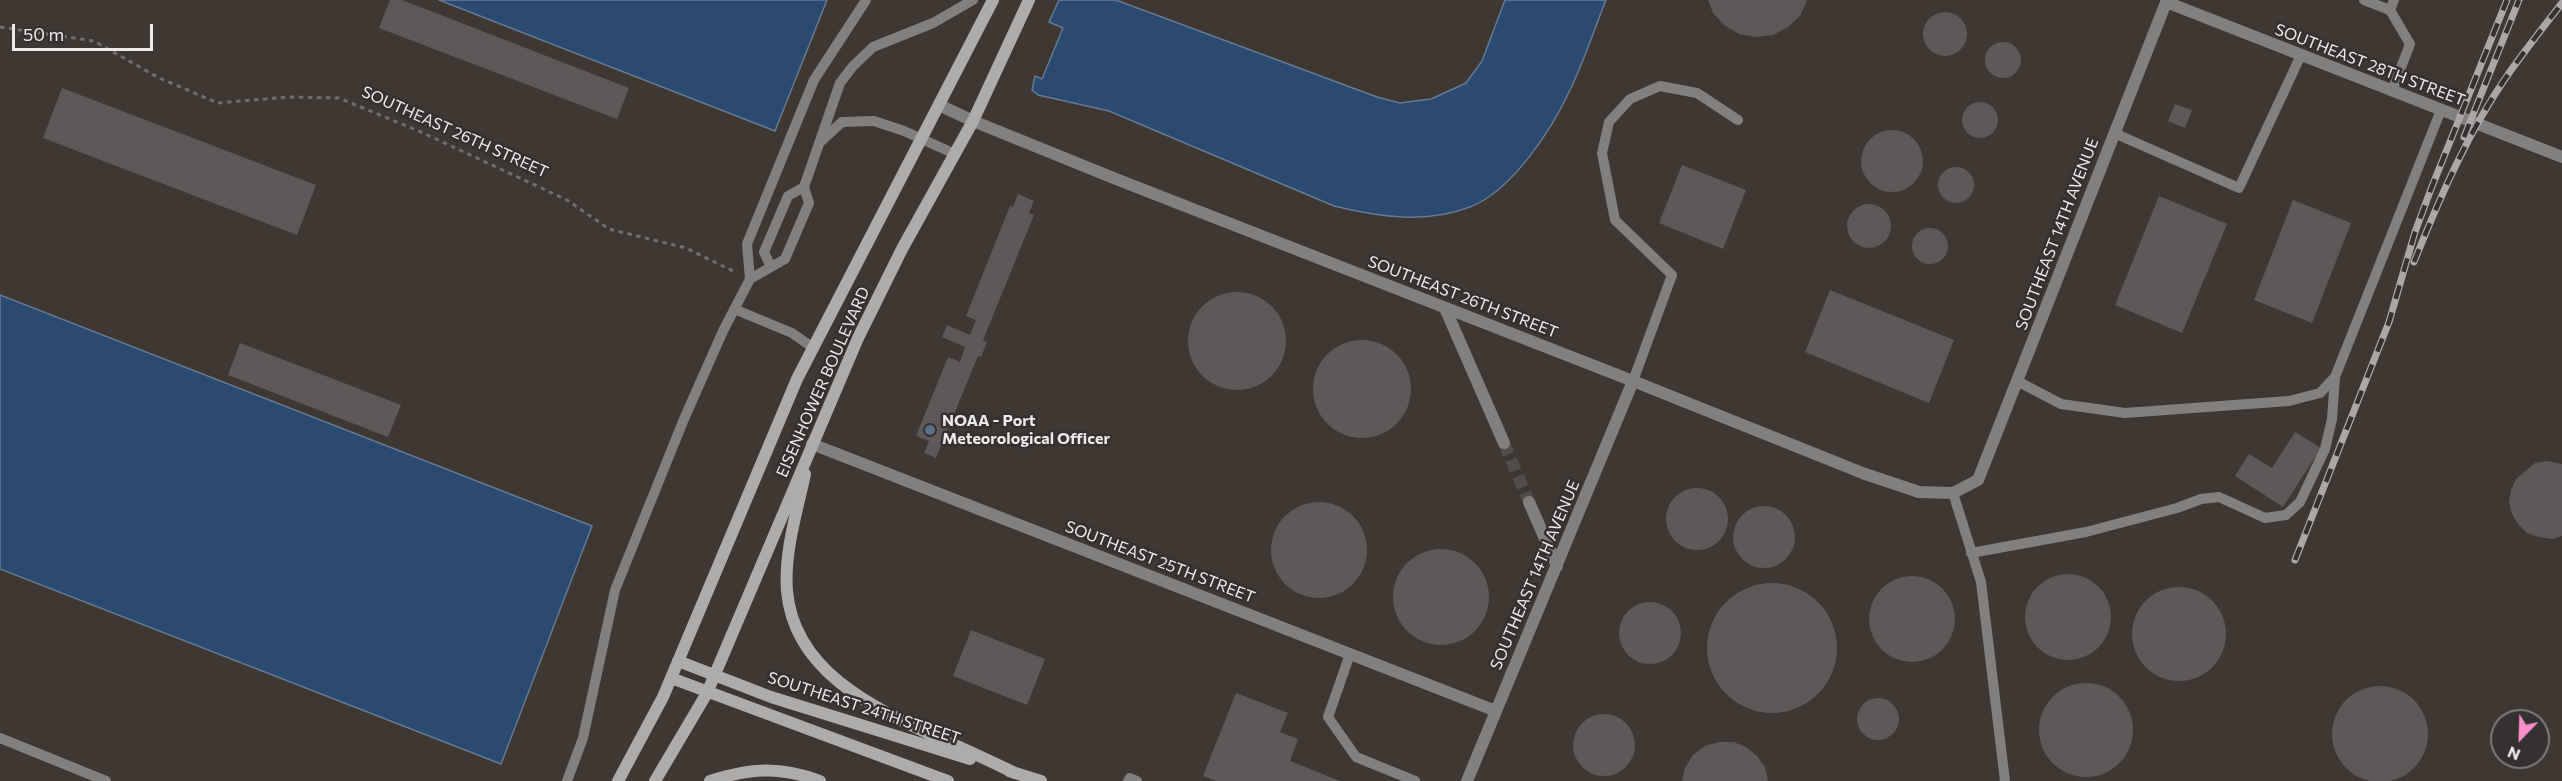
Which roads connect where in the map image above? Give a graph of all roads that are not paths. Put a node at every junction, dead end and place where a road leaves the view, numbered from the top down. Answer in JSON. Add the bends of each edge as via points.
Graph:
{"nodes":[{"id":1,"x":866,"y":0,"type":"edge"},
{"id":2,"x":973,"y":0,"type":"edge"},
{"id":3,"x":993,"y":0,"type":"edge"},
{"id":4,"x":1029,"y":0,"type":"edge"},
{"id":5,"x":2364,"y":0,"type":"edge"},
{"id":6,"x":2166,"y":1,"type":"edge"},
{"id":7,"x":2392,"y":5,"type":"edge"},
{"id":8,"x":2301,"y":55,"type":"junction"},
{"id":9,"x":2392,"y":91,"type":"junction"},
{"id":10,"x":939,"y":105,"type":"junction"},
{"id":11,"x":2441,"y":110,"type":"junction"},
{"id":12,"x":1738,"y":120,"type":"dead end"},
{"id":13,"x":973,"y":121,"type":"junction"},
{"id":14,"x":2114,"y":133,"type":"junction"},
{"id":15,"x":922,"y":139,"type":"junction"},
{"id":16,"x":817,"y":145,"type":"junction"},
{"id":17,"x":955,"y":154,"type":"junction"},
{"id":18,"x":2562,"y":157,"type":"edge"},
{"id":19,"x":804,"y":187,"type":"junction"},
{"id":20,"x":771,"y":267,"type":"junction"},
{"id":21,"x":750,"y":279,"type":"junction"},
{"id":22,"x":1445,"y":308,"type":"junction"},
{"id":23,"x":734,"y":309,"type":"junction"},
{"id":24,"x":812,"y":347,"type":"junction"},
{"id":25,"x":2335,"y":377,"type":"junction"},
{"id":26,"x":1634,"y":381,"type":"junction"},
{"id":27,"x":2017,"y":381,"type":"junction"},
{"id":28,"x":1504,"y":443,"type":"tunnel mouth"},
{"id":29,"x":812,"y":444,"type":"junction"},
{"id":30,"x":1953,"y":494,"type":"junction"},
{"id":31,"x":1529,"y":502,"type":"tunnel mouth"},
{"id":32,"x":1971,"y":553,"type":"junction"},
{"id":33,"x":1557,"y":566,"type":"junction"},
{"id":34,"x":1350,"y":654,"type":"junction"},
{"id":35,"x":678,"y":661,"type":"junction"},
{"id":36,"x":714,"y":675,"type":"junction"},
{"id":37,"x":671,"y":678,"type":"junction"},
{"id":38,"x":707,"y":693,"type":"junction"},
{"id":39,"x":1496,"y":711,"type":"junction"},
{"id":40,"x":0,"y":738,"type":"edge"},
{"id":41,"x":1015,"y":773,"type":"junction"},
{"id":42,"x":106,"y":781,"type":"edge"},
{"id":43,"x":567,"y":781,"type":"edge"},
{"id":44,"x":618,"y":781,"type":"edge"},
{"id":45,"x":655,"y":781,"type":"edge"},
{"id":46,"x":710,"y":781,"type":"edge"},
{"id":47,"x":820,"y":781,"type":"edge"},
{"id":48,"x":948,"y":781,"type":"edge"},
{"id":49,"x":1041,"y":781,"type":"edge"},
{"id":50,"x":1128,"y":781,"type":"edge"},
{"id":51,"x":1137,"y":781,"type":"edge"},
{"id":52,"x":1415,"y":781,"type":"edge"},
{"id":53,"x":1467,"y":781,"type":"edge"},
{"id":54,"x":2005,"y":781,"type":"edge"}],
"edges":[{"from":1,"to":21,"type":"lane","via":[[814,80],[747,244]]},
{"from":2,"to":16,"type":"lane","via":[[933,23],[873,47],[840,83]]},
{"from":3,"to":10,"type":"street","name":"EISENHOWER BOULEVARD"},
{"from":4,"to":13,"type":"street","name":"EISENHOWER BOULEVARD"},
{"from":5,"to":7,"type":"lane"},
{"from":6,"to":8,"type":"street","name":"SOUTHEAST 28TH STREET"},
{"from":6,"to":14,"type":"street","name":"SOUTHEAST 14TH AVENUE"},
{"from":7,"to":9,"type":"lane","via":[[2410,44]]},
{"from":8,"to":9,"type":"street","name":"SOUTHEAST 28TH STREET"},
{"from":8,"to":14,"type":"lane","via":[[2239,188]]},
{"from":9,"to":11,"type":"street","name":"SOUTHEAST 28TH STREET"},
{"from":10,"to":13,"type":"street","name":"SOUTHEAST 26TH STREET"},
{"from":10,"to":15,"type":"street","name":"EISENHOWER BOULEVARD"},
{"from":11,"to":18,"type":"street","name":"SOUTHEAST 28TH STREET"},
{"from":11,"to":25,"type":"lane"},
{"from":12,"to":26,"type":"lane","via":[[1697,93],[1660,86],[1630,99],[1609,122],[1602,153],[1615,220],[1672,275]]},
{"from":13,"to":17,"type":"street","name":"EISENHOWER BOULEVARD"},
{"from":13,"to":22,"type":"street","name":"SOUTHEAST 26TH STREET"},
{"from":14,"to":27,"type":"street","name":"SOUTHEAST 14TH AVENUE"},
{"from":15,"to":16,"type":"lane","via":[[874,121],[842,122]]},
{"from":15,"to":17,"type":"lane"},
{"from":15,"to":24,"type":"street","name":"EISENHOWER BOULEVARD"},
{"from":16,"to":19,"type":"lane"},
{"from":17,"to":29,"type":"street","name":"EISENHOWER BOULEVARD","via":[[882,289]]},
{"from":19,"to":20,"type":"lane","via":[[809,203],[785,259]]},
{"from":19,"to":20,"type":"lane","via":[[788,196],[764,252]]},
{"from":20,"to":21,"type":"lane"},
{"from":21,"to":23,"type":"lane"},
{"from":22,"to":26,"type":"street","name":"SOUTHEAST 26TH STREET"},
{"from":22,"to":28,"type":"street"},
{"from":23,"to":24,"type":"lane","via":[[792,333]]},
{"from":23,"to":43,"type":"lane","via":[[684,419],[615,590],[583,738]]},
{"from":24,"to":35,"type":"street","name":"EISENHOWER BOULEVARD"},
{"from":25,"to":27,"type":"lane","via":[[2320,393],[2289,401],[2125,413],[2061,404]]},
{"from":25,"to":32,"type":"lane","via":[[2325,449],[2300,502],[2286,515],[2265,518],[2219,497],[2201,499],[2086,532]]},
{"from":26,"to":30,"type":"street","name":"SOUTHEAST 26TH STREET","via":[[1865,474],[1918,492]]},
{"from":26,"to":33,"type":"street","name":"SOUTHEAST 14TH AVENUE"},
{"from":27,"to":30,"type":"street","name":"SOUTHEAST 14TH AVENUE","via":[[1978,480]]},
{"from":29,"to":34,"type":"street","name":"SOUTHEAST 25TH STREET"},
{"from":29,"to":36,"type":"street","name":"EISENHOWER BOULEVARD"},
{"from":29,"to":41,"type":"street","via":[[788,552],[787,592],[809,651],[855,695]]},
{"from":30,"to":32,"type":"lane"},
{"from":31,"to":33,"type":"street"},
{"from":32,"to":54,"type":"lane","via":[[1980,582]]},
{"from":33,"to":39,"type":"street","name":"SOUTHEAST 14TH AVENUE"},
{"from":34,"to":39,"type":"street","name":"SOUTHEAST 25TH STREET"},
{"from":34,"to":52,"type":"lane","via":[[1328,717],[1356,757]]},
{"from":35,"to":36,"type":"street","name":"SOUTHEAST 24TH STREET"},
{"from":35,"to":37,"type":"street","name":"EISENHOWER BOULEVARD"},
{"from":36,"to":38,"type":"street","name":"EISENHOWER BOULEVARD"},
{"from":36,"to":41,"type":"street","name":"SOUTHEAST 24TH STREET","via":[[771,698]]},
{"from":37,"to":38,"type":"street"},
{"from":37,"to":44,"type":"street","name":"EISENHOWER BOULEVARD"},
{"from":38,"to":45,"type":"street","name":"EISENHOWER BOULEVARD"},
{"from":38,"to":48,"type":"street"},
{"from":39,"to":53,"type":"street","name":"SOUTHEAST 14TH AVENUE"},
{"from":40,"to":42,"type":"lane"},
{"from":41,"to":49,"type":"street","name":"SOUTHEAST 24TH STREET"},
{"from":46,"to":47,"type":"street","via":[[743,771],[773,770]]},
{"from":50,"to":51,"type":"lane"}]}
